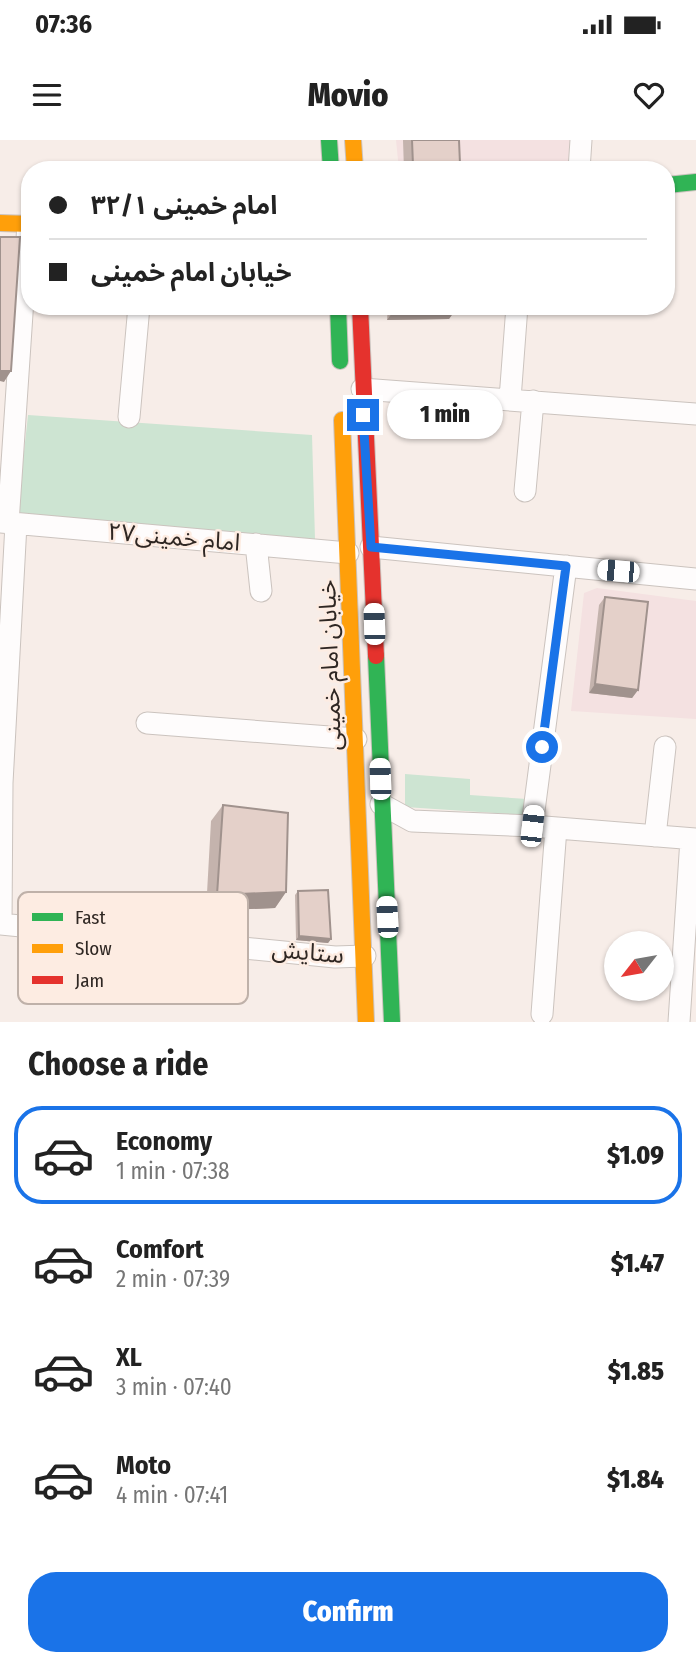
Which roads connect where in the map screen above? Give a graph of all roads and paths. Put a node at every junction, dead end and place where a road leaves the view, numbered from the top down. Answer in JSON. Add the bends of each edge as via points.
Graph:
{"nodes":[{"id":1,"x":329,"y":140,"type":"edge"},
{"id":2,"x":353,"y":140,"type":"edge"},
{"id":3,"x":581,"y":140,"type":"edge"},
{"id":4,"x":330,"y":161,"type":"edge"},
{"id":5,"x":354,"y":161,"type":"edge"},
{"id":6,"x":580,"y":161,"type":"edge"},
{"id":7,"x":696,"y":182,"type":"edge"},
{"id":8,"x":675,"y":183,"type":"edge"},
{"id":9,"x":0,"y":223,"type":"edge"},
{"id":10,"x":21,"y":224,"type":"edge"},
{"id":11,"x":23,"y":315,"type":"edge"},
{"id":12,"x":138,"y":315,"type":"edge"},
{"id":13,"x":338,"y":315,"type":"edge"},
{"id":14,"x":360,"y":315,"type":"edge"},
{"id":15,"x":516,"y":315,"type":"edge"},
{"id":16,"x":340,"y":375,"type":"dead end"},
{"id":17,"x":362,"y":389,"type":"junction"},
{"id":18,"x":510,"y":399,"type":"junction"},
{"id":19,"x":533,"y":401,"type":"junction"},
{"id":20,"x":341,"y":402,"type":"dead end"},
{"id":21,"x":696,"y":414,"type":"edge"},
{"id":22,"x":129,"y":417,"type":"dead end"},
{"id":23,"x":525,"y":491,"type":"dead end"},
{"id":24,"x":8,"y":523,"type":"edge"},
{"id":25,"x":256,"y":544,"type":"junction"},
{"id":26,"x":371,"y":547,"type":"junction"},
{"id":27,"x":348,"y":553,"type":"junction"},
{"id":28,"x":566,"y":566,"type":"junction"},
{"id":29,"x":696,"y":579,"type":"edge"},
{"id":30,"x":261,"y":591,"type":"dead end"},
{"id":31,"x":147,"y":723,"type":"dead end"},
{"id":32,"x":356,"y":740,"type":"junction"},
{"id":33,"x":665,"y":747,"type":"dead end"},
{"id":34,"x":1,"y":783,"type":"edge"},
{"id":35,"x":381,"y":804,"type":"junction"},
{"id":36,"x":411,"y":821,"type":"junction"},
{"id":37,"x":532,"y":826,"type":"junction"},
{"id":38,"x":556,"y":828,"type":"junction"},
{"id":39,"x":655,"y":836,"type":"junction"},
{"id":40,"x":383,"y":838,"type":"junction"},
{"id":41,"x":693,"y":839,"type":"edge"},
{"id":42,"x":0,"y":924,"type":"edge"},
{"id":43,"x":18,"y":926,"type":"edge"},
{"id":44,"x":248,"y":948,"type":"edge"},
{"id":45,"x":365,"y":956,"type":"junction"},
{"id":46,"x":541,"y":1014,"type":"dead end"},
{"id":47,"x":366,"y":1022,"type":"edge"},
{"id":48,"x":392,"y":1022,"type":"edge"},
{"id":49,"x":679,"y":1022,"type":"edge"}],
"edges":[{"from":1,"to":4,"type":"main road"},
{"from":2,"to":5,"type":"main road"},
{"from":3,"to":6,"type":"street"},
{"from":7,"to":8,"type":"main road"},
{"from":9,"to":10,"type":"main road"},
{"from":11,"to":24,"type":"street"},
{"from":12,"to":22,"type":"street"},
{"from":13,"to":16,"type":"main road"},
{"from":14,"to":17,"type":"main road","name":"خیابان امام خمینی"},
{"from":15,"to":18,"type":"street"},
{"from":17,"to":18,"type":"street"},
{"from":17,"to":26,"type":"main road","name":"خیابان امام خمینی"},
{"from":18,"to":19,"type":"street"},
{"from":19,"to":21,"type":"street"},
{"from":19,"to":23,"type":"street"},
{"from":20,"to":27,"type":"main road","name":"خیابان امام خمینی"},
{"from":24,"to":25,"type":"street","name":"امام خمینی۲۷"},
{"from":24,"to":34,"type":"street"},
{"from":25,"to":27,"type":"street","name":"امام خمینی۲۷"},
{"from":25,"to":30,"type":"street"},
{"from":26,"to":28,"type":"street"},
{"from":26,"to":35,"type":"main road","name":"خیابان امام خمینی"},
{"from":27,"to":32,"type":"main road","name":"خیابان امام خمینی"},
{"from":28,"to":29,"type":"street"},
{"from":28,"to":37,"type":"street"},
{"from":31,"to":32,"type":"street"},
{"from":32,"to":45,"type":"main road","name":"خیابان امام خمینی"},
{"from":33,"to":39,"type":"street"},
{"from":34,"to":42,"type":"street"},
{"from":35,"to":36,"type":"street"},
{"from":35,"to":40,"type":"main road","name":"خیابان امام خمینی"},
{"from":36,"to":37,"type":"street"},
{"from":36,"to":40,"type":"street"},
{"from":37,"to":38,"type":"street"},
{"from":38,"to":39,"type":"street"},
{"from":38,"to":46,"type":"street"},
{"from":39,"to":41,"type":"street"},
{"from":40,"to":48,"type":"main road","name":"خیابان امام خمینی"},
{"from":41,"to":49,"type":"street"},
{"from":42,"to":43,"type":"street","name":"ستایش"},
{"from":44,"to":45,"type":"street","name":"ستایش"},
{"from":45,"to":47,"type":"main road","name":"خیابان امام خمینی"}]}
